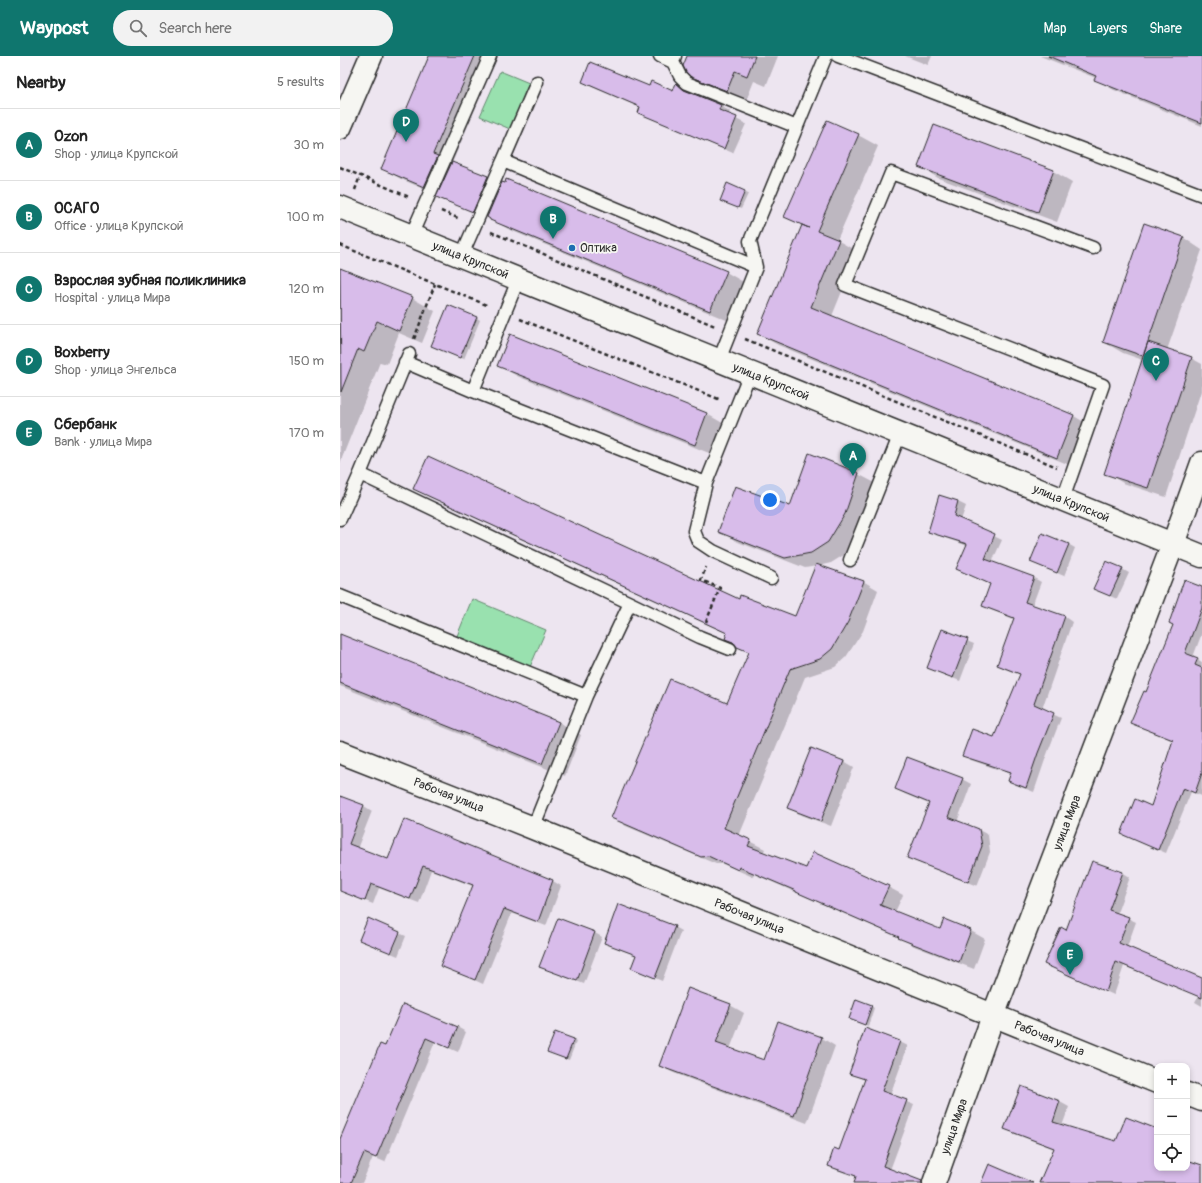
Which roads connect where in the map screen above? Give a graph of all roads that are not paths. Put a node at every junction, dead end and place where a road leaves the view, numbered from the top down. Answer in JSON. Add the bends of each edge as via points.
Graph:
{"nodes":[{"id":1,"x":371,"y":56,"type":"edge"},
{"id":2,"x":490,"y":56,"type":"edge"},
{"id":3,"x":660,"y":56,"type":"edge"},
{"id":4,"x":826,"y":56,"type":"edge"},
{"id":5,"x":838,"y":56,"type":"edge"},
{"id":6,"x":674,"y":59,"type":"edge"},
{"id":7,"x":536,"y":82,"type":"dead end"},
{"id":8,"x":797,"y":127,"type":"junction"},
{"id":9,"x":340,"y":128,"type":"edge"},
{"id":10,"x":503,"y":161,"type":"junction"},
{"id":11,"x":1202,"y":195,"type":"edge"},
{"id":12,"x":340,"y":207,"type":"edge"},
{"id":13,"x":411,"y":236,"type":"junction"},
{"id":14,"x":1093,"y":248,"type":"dead end"},
{"id":15,"x":461,"y":257,"type":"junction"},
{"id":16,"x":756,"y":267,"type":"junction"},
{"id":17,"x":518,"y":280,"type":"junction"},
{"id":18,"x":719,"y":360,"type":"junction"},
{"id":19,"x":750,"y":373,"type":"junction"},
{"id":20,"x":473,"y":391,"type":"junction"},
{"id":21,"x":900,"y":434,"type":"junction"},
{"id":22,"x":1202,"y":463,"type":"edge"},
{"id":23,"x":360,"y":474,"type":"junction"},
{"id":24,"x":706,"y":483,"type":"junction"},
{"id":25,"x":1063,"y":499,"type":"junction"},
{"id":26,"x":340,"y":520,"type":"edge"},
{"id":27,"x":1173,"y":544,"type":"junction"},
{"id":28,"x":1202,"y":556,"type":"edge"},
{"id":29,"x":850,"y":560,"type":"dead end"},
{"id":30,"x":771,"y":578,"type":"dead end"},
{"id":31,"x":340,"y":596,"type":"edge"},
{"id":32,"x":630,"y":603,"type":"junction"},
{"id":33,"x":730,"y":649,"type":"dead end"},
{"id":34,"x":586,"y":696,"type":"junction"},
{"id":35,"x":340,"y":752,"type":"edge"},
{"id":36,"x":533,"y":828,"type":"junction"},
{"id":37,"x":993,"y":1016,"type":"junction"},
{"id":38,"x":1154,"y":1081,"type":"edge"},
{"id":39,"x":1190,"y":1095,"type":"edge"},
{"id":40,"x":1202,"y":1100,"type":"edge"},
{"id":41,"x":934,"y":1183,"type":"edge"}],
"edges":[{"from":1,"to":9,"type":"street"},
{"from":2,"to":13,"type":"lane"},
{"from":3,"to":6,"type":"lane"},
{"from":4,"to":8,"type":"lane"},
{"from":5,"to":11,"type":"lane"},
{"from":6,"to":8,"type":"lane","via":[[680,76],[687,83]]},
{"from":7,"to":10,"type":"lane"},
{"from":8,"to":16,"type":"lane","via":[[750,241]]},
{"from":10,"to":15,"type":"lane"},
{"from":10,"to":16,"type":"lane"},
{"from":12,"to":13,"type":"street","name":"улица Крупской"},
{"from":13,"to":15,"type":"street","name":"улица Крупской"},
{"from":14,"to":25,"type":"lane","via":[[891,173],[845,285],[1104,385]]},
{"from":15,"to":17,"type":"street","name":"улица Крупской"},
{"from":16,"to":18,"type":"lane"},
{"from":17,"to":18,"type":"street","name":"улица Крупской"},
{"from":17,"to":20,"type":"lane"},
{"from":18,"to":19,"type":"street","name":"улица Крупской"},
{"from":19,"to":21,"type":"street","name":"улица Крупской"},
{"from":19,"to":24,"type":"lane"},
{"from":20,"to":23,"type":"lane","via":[[407,358]]},
{"from":20,"to":24,"type":"lane"},
{"from":21,"to":25,"type":"street","name":"улица Крупской"},
{"from":21,"to":29,"type":"lane"},
{"from":22,"to":27,"type":"street","name":"улица Мира"},
{"from":23,"to":26,"type":"lane"},
{"from":23,"to":32,"type":"lane"},
{"from":24,"to":30,"type":"lane","via":[[694,531],[698,541],[713,551]]},
{"from":25,"to":27,"type":"street","name":"улица Крупской"},
{"from":27,"to":28,"type":"street","name":"улица Крупской"},
{"from":27,"to":37,"type":"street","name":"улица Мира"},
{"from":31,"to":34,"type":"lane"},
{"from":32,"to":33,"type":"lane"},
{"from":32,"to":34,"type":"lane"},
{"from":34,"to":36,"type":"lane"},
{"from":35,"to":36,"type":"street","name":"Рабочая улица"},
{"from":36,"to":37,"type":"street","name":"Рабочая улица"},
{"from":37,"to":38,"type":"street","name":"Рабочая улица"},
{"from":37,"to":41,"type":"street","name":"улица Мира"},
{"from":39,"to":40,"type":"street"}]}
